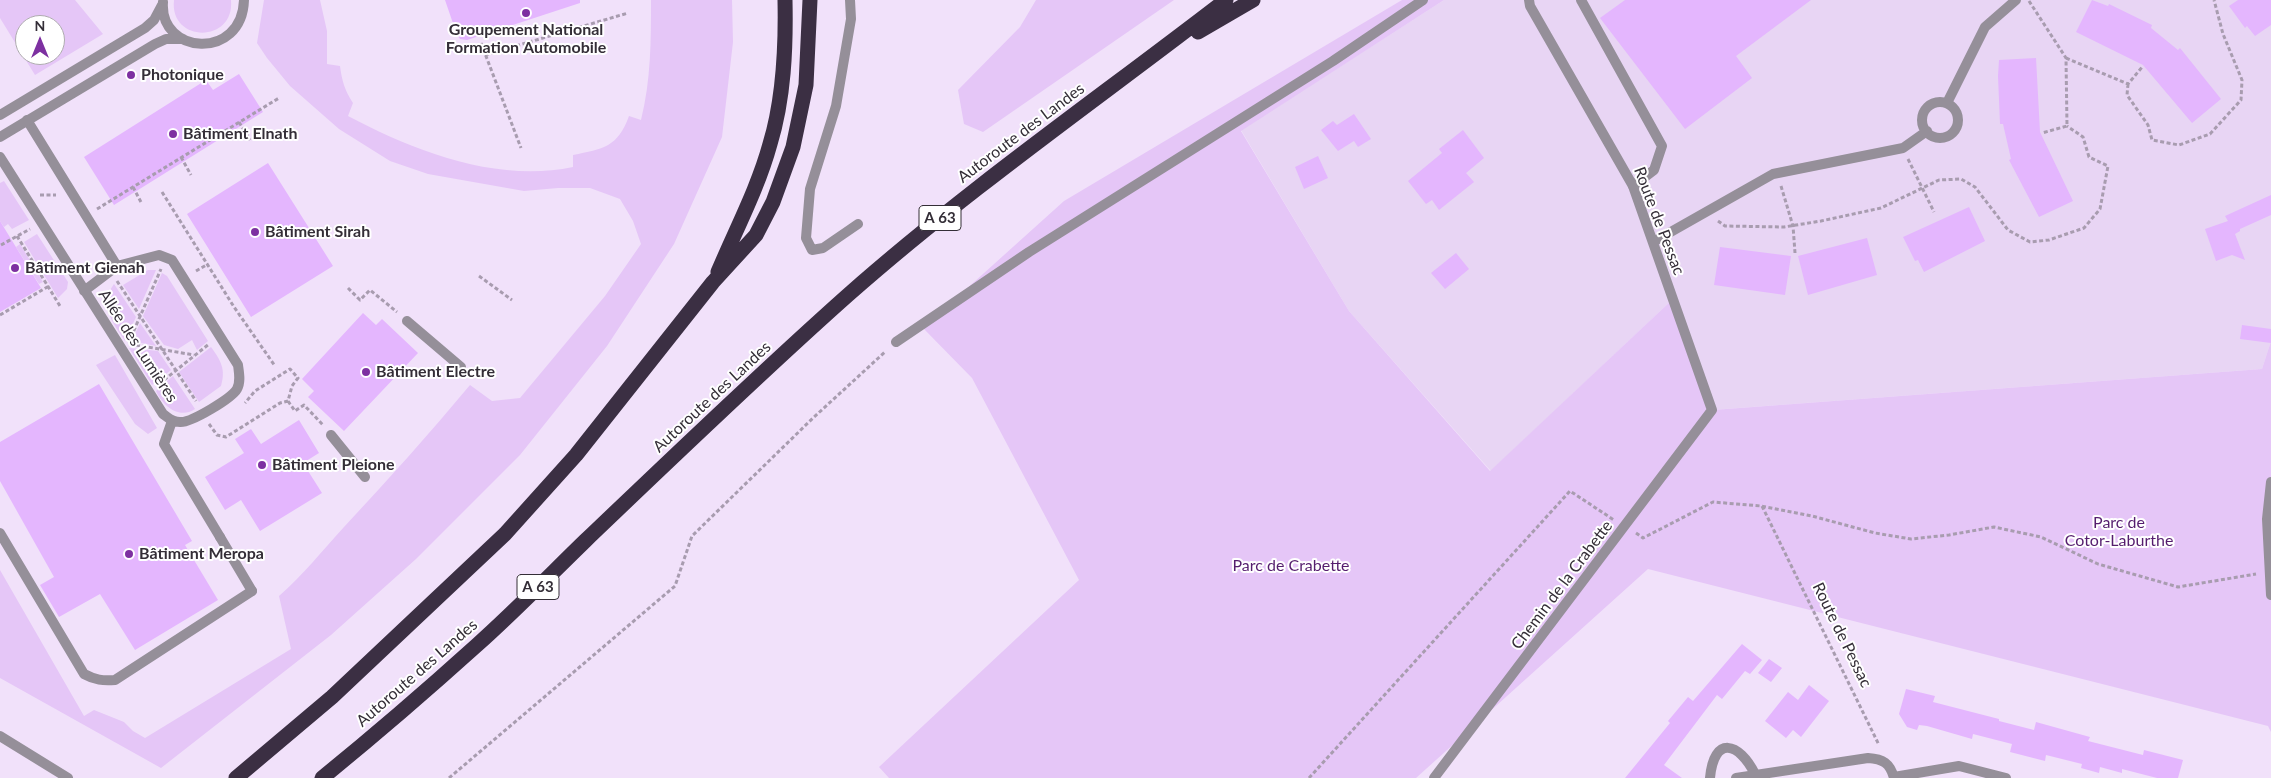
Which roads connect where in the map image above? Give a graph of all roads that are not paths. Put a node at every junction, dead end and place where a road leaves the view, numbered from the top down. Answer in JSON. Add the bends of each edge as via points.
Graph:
{"nodes":[{"id":1,"x":244,"y":0,"type":"edge"},
{"id":2,"x":785,"y":0,"type":"edge"},
{"id":3,"x":810,"y":0,"type":"edge"},
{"id":4,"x":850,"y":0,"type":"edge"},
{"id":5,"x":1226,"y":0,"type":"edge"},
{"id":6,"x":1253,"y":0,"type":"edge"},
{"id":7,"x":1423,"y":0,"type":"edge"},
{"id":8,"x":1529,"y":0,"type":"edge"},
{"id":9,"x":1581,"y":0,"type":"edge"},
{"id":10,"x":2016,"y":0,"type":"edge"},
{"id":11,"x":163,"y":2,"type":"edge"},
{"id":12,"x":183,"y":39,"type":"junction"},
{"id":13,"x":1145,"y":63,"type":"junction"},
{"id":14,"x":1947,"y":103,"type":"junction"},
{"id":15,"x":0,"y":114,"type":"edge"},
{"id":16,"x":27,"y":120,"type":"junction"},
{"id":17,"x":1926,"y":131,"type":"junction"},
{"id":18,"x":0,"y":137,"type":"edge"},
{"id":19,"x":0,"y":157,"type":"edge"},
{"id":20,"x":1633,"y":186,"type":"junction"},
{"id":21,"x":858,"y":224,"type":"dead end"},
{"id":22,"x":1653,"y":242,"type":"junction"},
{"id":23,"x":113,"y":268,"type":"junction"},
{"id":24,"x":714,"y":282,"type":"junction"},
{"id":25,"x":84,"y":291,"type":"junction"},
{"id":26,"x":407,"y":321,"type":"road end"},
{"id":27,"x":896,"y":342,"type":"road end"},
{"id":28,"x":461,"y":367,"type":"dead end"},
{"id":29,"x":1712,"y":410,"type":"joint"},
{"id":30,"x":172,"y":421,"type":"junction"},
{"id":31,"x":331,"y":435,"type":"road end"},
{"id":32,"x":365,"y":477,"type":"dead end"},
{"id":33,"x":2271,"y":482,"type":"edge"},
{"id":34,"x":0,"y":533,"type":"edge"},
{"id":35,"x":2271,"y":595,"type":"edge"},
{"id":36,"x":0,"y":736,"type":"edge"},
{"id":37,"x":1755,"y":774,"type":"junction"},
{"id":38,"x":68,"y":778,"type":"edge"},
{"id":39,"x":236,"y":778,"type":"edge"},
{"id":40,"x":322,"y":778,"type":"edge"},
{"id":41,"x":1434,"y":778,"type":"edge"},
{"id":42,"x":1710,"y":778,"type":"edge"},
{"id":43,"x":1736,"y":778,"type":"edge"},
{"id":44,"x":1894,"y":778,"type":"edge"},
{"id":45,"x":2006,"y":778,"type":"edge"}],
"edges":[{"from":1,"to":12,"type":"street","via":[[244,12],[231,34],[208,44],[195,44]]},
{"from":2,"to":24,"type":"highway","via":[[786,44],[780,99],[770,144]]},
{"from":3,"to":24,"type":"highway","via":[[806,84],[793,147],[773,202],[756,235]]},
{"from":4,"to":21,"type":"street","via":[[851,19],[836,106],[810,189],[806,238],[812,250],[823,248]]},
{"from":5,"to":13,"type":"highway"},
{"from":6,"to":13,"type":"highway"},
{"from":7,"to":27,"type":"street","via":[[1334,61],[1029,252]]},
{"from":8,"to":20,"type":"street","name":"Route de Pessac"},
{"from":9,"to":20,"type":"street","via":[[1662,146],[1654,170]]},
{"from":10,"to":14,"type":"street","via":[[1985,27]]},
{"from":11,"to":12,"type":"street","via":[[169,24]]},
{"from":11,"to":15,"type":"street","via":[[154,20],[145,28]]},
{"from":12,"to":16,"type":"street","via":[[166,39],[155,44]]},
{"from":13,"to":40,"type":"highway","name":"Autoroute des Landes","number":"A 63","via":[[1016,157],[850,293],[746,387],[479,643]]},
{"from":14,"to":17,"type":"street","via":[[1935,102],[1924,111],[1922,118]]},
{"from":14,"to":17,"type":"street","via":[[1957,114],[1956,128],[1946,136]]},
{"from":16,"to":18,"type":"street"},
{"from":16,"to":23,"type":"street","name":"Allée des Lumières","via":[[74,195]]},
{"from":17,"to":22,"type":"street","via":[[1903,148],[1777,173]]},
{"from":19,"to":25,"type":"street","name":"Allée des Lumières"},
{"from":20,"to":22,"type":"street","name":"Route de Pessac"},
{"from":22,"to":29,"type":"street","name":"Route de Pessac"},
{"from":23,"to":25,"type":"street"},
{"from":23,"to":30,"type":"street","name":"Allée des Lumières","via":[[159,255],[172,260],[238,366],[238,388],[230,396],[182,423]]},
{"from":24,"to":39,"type":"highway","via":[[576,455],[505,534],[332,697]]},
{"from":25,"to":30,"type":"street","name":"Allée des Lumières","via":[[163,414]]},
{"from":26,"to":28,"type":"street"},
{"from":29,"to":41,"type":"street","name":"Chemin de la Crabette"},
{"from":30,"to":34,"type":"street","via":[[164,444],[252,591],[115,680],[103,681],[84,674]]},
{"from":31,"to":32,"type":"street"},
{"from":33,"to":35,"type":"street","via":[[2267,520]]},
{"from":36,"to":38,"type":"street"},
{"from":37,"to":42,"type":"street","via":[[1736,749],[1729,748],[1720,751],[1711,763]]},
{"from":37,"to":43,"type":"street"},
{"from":37,"to":44,"type":"street","via":[[1868,758],[1881,759],[1888,764]]},
{"from":44,"to":45,"type":"street","via":[[1959,766]]}]}
